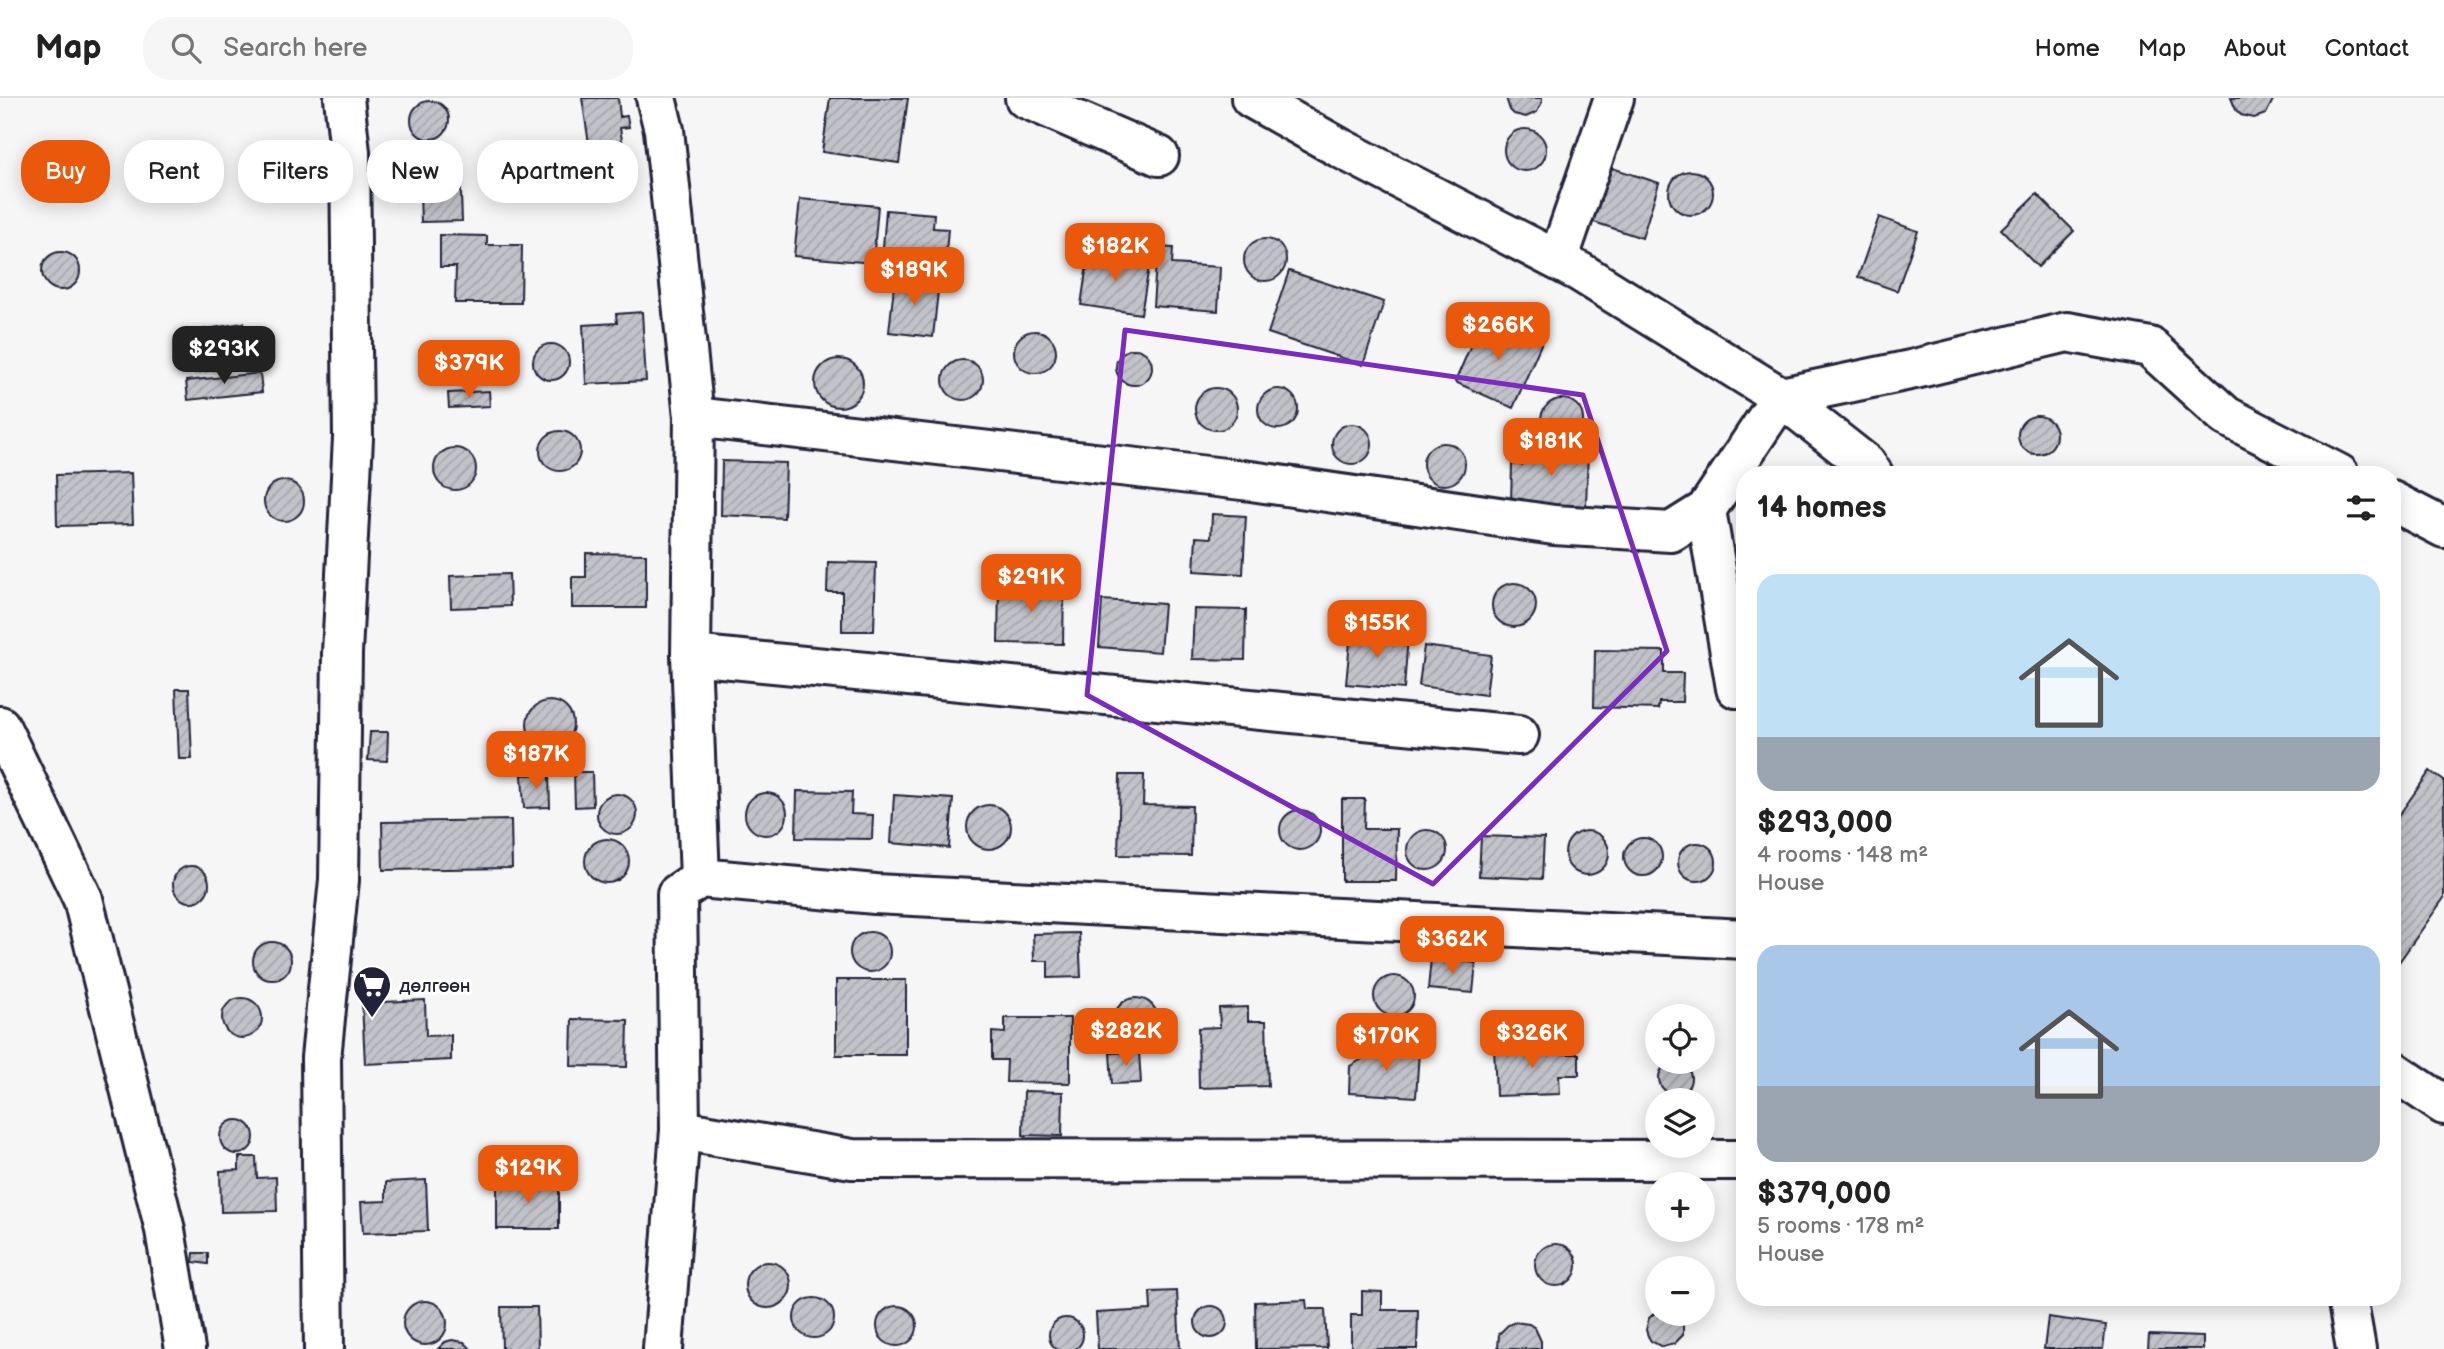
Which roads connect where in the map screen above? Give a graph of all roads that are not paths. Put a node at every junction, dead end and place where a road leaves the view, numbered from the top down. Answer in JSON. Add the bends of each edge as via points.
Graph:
{"nodes":[{"id":1,"x":344,"y":98,"type":"edge"},
{"id":2,"x":656,"y":98,"type":"edge"},
{"id":3,"x":1025,"y":98,"type":"edge"},
{"id":4,"x":1251,"y":98,"type":"edge"},
{"id":5,"x":1614,"y":98,"type":"edge"},
{"id":6,"x":1159,"y":156,"type":"dead end"},
{"id":7,"x":1558,"y":260,"type":"junction"},
{"id":8,"x":1781,"y":397,"type":"junction"},
{"id":9,"x":694,"y":418,"type":"junction"},
{"id":10,"x":1868,"y":466,"type":"edge"},
{"id":11,"x":2324,"y":466,"type":"edge"},
{"id":12,"x":2401,"y":506,"type":"edge"},
{"id":13,"x":1706,"y":510,"type":"junction"},
{"id":14,"x":2444,"y":528,"type":"edge"},
{"id":15,"x":691,"y":655,"type":"junction"},
{"id":16,"x":1736,"y":688,"type":"dead end"},
{"id":17,"x":0,"y":726,"type":"edge"},
{"id":18,"x":1519,"y":735,"type":"dead end"},
{"id":19,"x":700,"y":878,"type":"junction"},
{"id":20,"x":1736,"y":939,"type":"edge"},
{"id":21,"x":2401,"y":1076,"type":"edge"},
{"id":22,"x":2444,"y":1105,"type":"edge"},
{"id":23,"x":680,"y":1130,"type":"junction"},
{"id":24,"x":1736,"y":1160,"type":"edge"},
{"id":25,"x":2349,"y":1306,"type":"edge"},
{"id":26,"x":185,"y":1349,"type":"edge"},
{"id":27,"x":324,"y":1349,"type":"edge"},
{"id":28,"x":663,"y":1349,"type":"edge"},
{"id":29,"x":2356,"y":1349,"type":"edge"}],
"edges":[{"from":1,"to":27,"type":"street","via":[[350,152],[352,438],[342,653],[339,880],[321,1058]]},
{"from":2,"to":9,"type":"street","via":[[664,130]]},
{"from":3,"to":6,"type":"street"},
{"from":4,"to":7,"type":"street"},
{"from":5,"to":7,"type":"street"},
{"from":7,"to":8,"type":"street"},
{"from":8,"to":10,"type":"street"},
{"from":8,"to":11,"type":"street","via":[[2067,332],[2150,347],[2226,416]]},
{"from":8,"to":13,"type":"street"},
{"from":9,"to":13,"type":"street","via":[[1251,481],[1553,525],[1671,532]]},
{"from":9,"to":15,"type":"street"},
{"from":12,"to":14,"type":"street"},
{"from":13,"to":16,"type":"street"},
{"from":15,"to":18,"type":"street"},
{"from":15,"to":19,"type":"street"},
{"from":17,"to":26,"type":"street","via":[[83,899],[165,1230]]},
{"from":19,"to":20,"type":"street","via":[[875,894]]},
{"from":19,"to":23,"type":"street","via":[[677,894]]},
{"from":21,"to":22,"type":"street"},
{"from":23,"to":24,"type":"street","via":[[852,1159]]},
{"from":23,"to":28,"type":"street"},
{"from":25,"to":29,"type":"street"}]}
